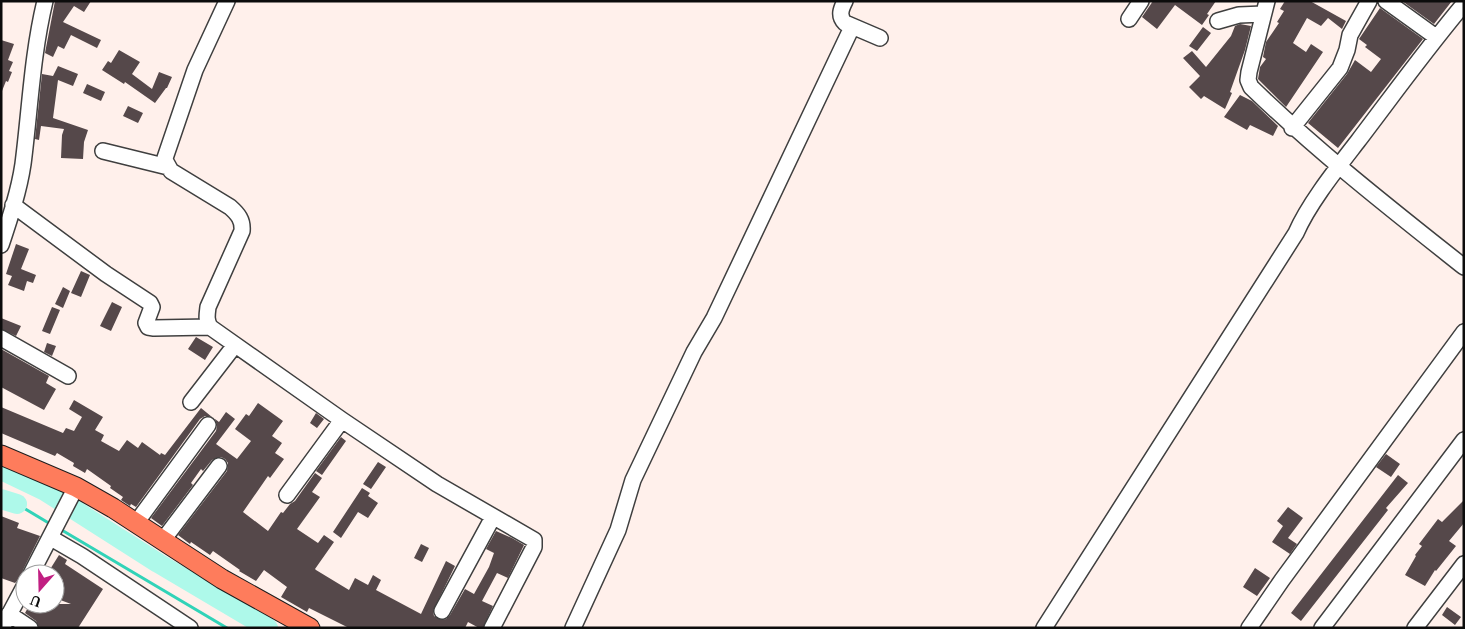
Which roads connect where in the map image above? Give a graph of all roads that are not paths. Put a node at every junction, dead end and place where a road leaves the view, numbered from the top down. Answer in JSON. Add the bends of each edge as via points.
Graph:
{"nodes":[{"id":1,"x":45,"y":1,"type":"edge"},
{"id":2,"x":227,"y":1,"type":"edge"},
{"id":3,"x":845,"y":1,"type":"edge"},
{"id":4,"x":1141,"y":1,"type":"edge"},
{"id":5,"x":1369,"y":1,"type":"edge"},
{"id":6,"x":1386,"y":1,"type":"edge"},
{"id":7,"x":1464,"y":4,"type":"edge"},
{"id":8,"x":1265,"y":8,"type":"edge"},
{"id":9,"x":1129,"y":19,"type":"dead end"},
{"id":10,"x":1218,"y":21,"type":"dead end"},
{"id":11,"x":852,"y":27,"type":"junction"},
{"id":12,"x":880,"y":38,"type":"dead end"},
{"id":13,"x":1436,"y":38,"type":"junction"},
{"id":14,"x":1292,"y":128,"type":"junction"},
{"id":15,"x":103,"y":151,"type":"dead end"},
{"id":16,"x":168,"y":167,"type":"junction"},
{"id":17,"x":1339,"y":167,"type":"junction"},
{"id":18,"x":9,"y":208,"type":"edge"},
{"id":19,"x":1301,"y":222,"type":"junction"},
{"id":20,"x":1,"y":245,"type":"edge"},
{"id":21,"x":1464,"y":267,"type":"edge"},
{"id":22,"x":210,"y":327,"type":"junction"},
{"id":23,"x":1464,"y":332,"type":"edge"},
{"id":24,"x":1,"y":338,"type":"edge"},
{"id":25,"x":235,"y":344,"type":"junction"},
{"id":26,"x":68,"y":376,"type":"dead end"},
{"id":27,"x":191,"y":402,"type":"dead end"},
{"id":28,"x":342,"y":420,"type":"junction"},
{"id":29,"x":208,"y":426,"type":"dead end"},
{"id":30,"x":1464,"y":440,"type":"edge"},
{"id":31,"x":1,"y":455,"type":"edge"},
{"id":32,"x":219,"y":466,"type":"dead end"},
{"id":33,"x":75,"y":490,"type":"junction"},
{"id":34,"x":287,"y":495,"type":"dead end"},
{"id":35,"x":493,"y":517,"type":"junction"},
{"id":36,"x":136,"y":523,"type":"junction"},
{"id":37,"x":53,"y":534,"type":"junction"},
{"id":38,"x":163,"y":540,"type":"junction"},
{"id":39,"x":36,"y":564,"type":"edge"},
{"id":40,"x":1464,"y":564,"type":"edge"},
{"id":41,"x":15,"y":603,"type":"edge"},
{"id":42,"x":442,"y":611,"type":"dead end"},
{"id":43,"x":4,"y":623,"type":"edge"},
{"id":44,"x":30,"y":628,"type":"edge"},
{"id":45,"x":190,"y":628,"type":"edge"},
{"id":46,"x":310,"y":628,"type":"edge"},
{"id":47,"x":492,"y":628,"type":"edge"},
{"id":48,"x":573,"y":628,"type":"edge"},
{"id":49,"x":1035,"y":628,"type":"edge"},
{"id":50,"x":1044,"y":628,"type":"edge"},
{"id":51,"x":1249,"y":628,"type":"edge"},
{"id":52,"x":1322,"y":628,"type":"edge"},
{"id":53,"x":1415,"y":628,"type":"edge"}],
"edges":[{"from":1,"to":18,"type":"street","via":[[37,39],[22,165]]},
{"from":2,"to":16,"type":"street","via":[[193,76],[165,158]]},
{"from":3,"to":11,"type":"street","via":[[841,19]]},
{"from":4,"to":9,"type":"street"},
{"from":5,"to":14,"type":"street","via":[[1350,35],[1340,68]]},
{"from":6,"to":13,"type":"street"},
{"from":7,"to":13,"type":"street"},
{"from":8,"to":10,"type":"street"},
{"from":8,"to":14,"type":"street","via":[[1248,80],[1250,87]]},
{"from":11,"to":12,"type":"street"},
{"from":11,"to":48,"type":"street","via":[[633,480],[618,530]]},
{"from":13,"to":17,"type":"street"},
{"from":14,"to":17,"type":"street"},
{"from":15,"to":16,"type":"street"},
{"from":16,"to":22,"type":"street","via":[[230,207],[242,222],[242,231],[208,307],[206,316]]},
{"from":17,"to":19,"type":"street"},
{"from":17,"to":21,"type":"street"},
{"from":18,"to":20,"type":"street"},
{"from":18,"to":22,"type":"street","via":[[150,302],[148,326]]},
{"from":19,"to":49,"type":"street","via":[[1290,230]]},
{"from":19,"to":50,"type":"street"},
{"from":22,"to":25,"type":"street"},
{"from":23,"to":51,"type":"street"},
{"from":24,"to":26,"type":"street"},
{"from":25,"to":27,"type":"street"},
{"from":25,"to":28,"type":"street"},
{"from":28,"to":34,"type":"street"},
{"from":28,"to":35,"type":"street","via":[[437,484]]},
{"from":29,"to":36,"type":"street"},
{"from":30,"to":52,"type":"street"},
{"from":31,"to":33,"type":"main road"},
{"from":32,"to":38,"type":"street"},
{"from":33,"to":36,"type":"main road"},
{"from":33,"to":37,"type":"street"},
{"from":35,"to":42,"type":"street"},
{"from":35,"to":47,"type":"street","via":[[529,536],[535,543]]},
{"from":36,"to":38,"type":"main road"},
{"from":37,"to":39,"type":"street"},
{"from":37,"to":45,"type":"street"},
{"from":38,"to":46,"type":"main road","via":[[222,579]]},
{"from":40,"to":53,"type":"street"},
{"from":41,"to":43,"type":"street"},
{"from":43,"to":44,"type":"street"}]}
